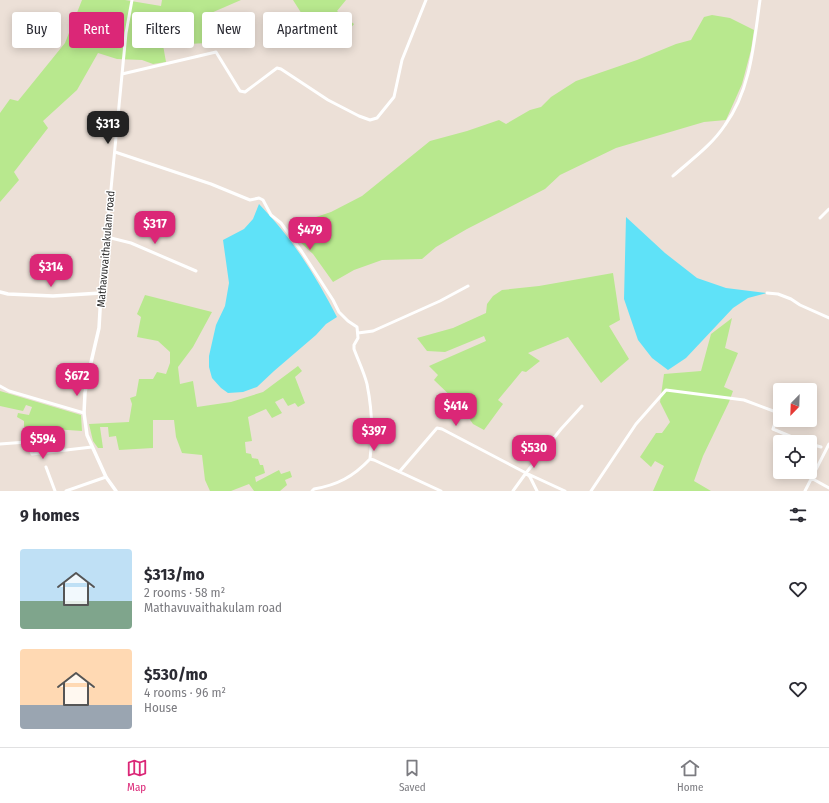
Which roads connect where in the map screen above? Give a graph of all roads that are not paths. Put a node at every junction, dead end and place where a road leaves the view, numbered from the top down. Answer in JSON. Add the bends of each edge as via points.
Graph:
{"nodes":[{"id":1,"x":132,"y":0,"type":"edge"},
{"id":2,"x":426,"y":0,"type":"edge"},
{"id":3,"x":760,"y":0,"type":"edge"},
{"id":4,"x":122,"y":74,"type":"junction"},
{"id":5,"x":115,"y":152,"type":"junction"},
{"id":6,"x":673,"y":176,"type":"dead end"},
{"id":7,"x":829,"y":210,"type":"edge"},
{"id":8,"x":820,"y":218,"type":"dead end"},
{"id":9,"x":107,"y":237,"type":"junction"},
{"id":10,"x":196,"y":271,"type":"dead end"},
{"id":11,"x":468,"y":286,"type":"dead end"},
{"id":12,"x":0,"y":292,"type":"edge"},
{"id":13,"x":767,"y":293,"type":"dead end"},
{"id":14,"x":101,"y":294,"type":"junction"},
{"id":15,"x":829,"y":318,"type":"edge"},
{"id":16,"x":358,"y":333,"type":"junction"},
{"id":17,"x":0,"y":386,"type":"edge"},
{"id":18,"x":582,"y":406,"type":"dead end"},
{"id":19,"x":84,"y":413,"type":"junction"},
{"id":20,"x":787,"y":435,"type":"edge"},
{"id":21,"x":0,"y":444,"type":"edge"},
{"id":22,"x":829,"y":444,"type":"edge"},
{"id":23,"x":817,"y":446,"type":"edge"},
{"id":24,"x":92,"y":447,"type":"junction"},
{"id":25,"x":821,"y":447,"type":"dead end"},
{"id":26,"x":370,"y":459,"type":"junction"},
{"id":27,"x":46,"y":467,"type":"dead end"},
{"id":28,"x":817,"y":467,"type":"edge"},
{"id":29,"x":400,"y":471,"type":"junction"},
{"id":30,"x":526,"y":473,"type":"junction"},
{"id":31,"x":106,"y":477,"type":"junction"},
{"id":32,"x":811,"y":479,"type":"edge"},
{"id":33,"x":813,"y":479,"type":"edge"},
{"id":34,"x":829,"y":488,"type":"edge"},
{"id":35,"x":55,"y":491,"type":"edge"},
{"id":36,"x":66,"y":491,"type":"edge"},
{"id":37,"x":116,"y":491,"type":"edge"},
{"id":38,"x":312,"y":491,"type":"edge"},
{"id":39,"x":441,"y":491,"type":"edge"},
{"id":40,"x":513,"y":491,"type":"edge"},
{"id":41,"x":537,"y":491,"type":"edge"},
{"id":42,"x":565,"y":491,"type":"edge"},
{"id":43,"x":591,"y":491,"type":"edge"},
{"id":44,"x":805,"y":491,"type":"edge"}],
"edges":[{"from":1,"to":4,"type":"street","name":"Mathavuvaithakulam road"},
{"from":2,"to":4,"type":"street","via":[[402,60],[394,97],[377,118],[370,120],[328,100],[277,68],[245,92],[240,90],[216,52]]},
{"from":3,"to":6,"type":"street","via":[[745,84],[736,105],[726,125],[712,141]]},
{"from":4,"to":5,"type":"street","name":"Mathavuvaithakulam road"},
{"from":5,"to":9,"type":"street","name":"Mathavuvaithakulam road"},
{"from":5,"to":16,"type":"street","via":[[211,184],[250,200],[263,200],[271,215],[281,223],[302,252],[339,312],[357,327]]},
{"from":7,"to":8,"type":"street"},
{"from":9,"to":10,"type":"street","via":[[130,243]]},
{"from":9,"to":14,"type":"street","name":"Mathavuvaithakulam road"},
{"from":11,"to":16,"type":"street","via":[[373,331]]},
{"from":12,"to":14,"type":"street","via":[[53,296]]},
{"from":13,"to":15,"type":"street","via":[[791,298],[800,305]]},
{"from":14,"to":19,"type":"street","name":"Mathavuvaithakulam road","via":[[99,328],[85,393]]},
{"from":16,"to":26,"type":"street","via":[[354,349],[366,384],[371,415]]},
{"from":17,"to":19,"type":"street","via":[[9,391]]},
{"from":18,"to":30,"type":"street"},
{"from":19,"to":24,"type":"street","name":"Mathavuvaithakulam road","via":[[87,435]]},
{"from":20,"to":43,"type":"street","via":[[773,429],[776,412],[744,400],[666,390],[636,424]]},
{"from":21,"to":24,"type":"street","via":[[27,442],[32,454]]},
{"from":22,"to":28,"type":"street"},
{"from":23,"to":25,"type":"street"},
{"from":24,"to":31,"type":"street","name":"Mathavuvaithakulam road"},
{"from":26,"to":29,"type":"street"},
{"from":26,"to":38,"type":"street","via":[[345,480]]},
{"from":27,"to":35,"type":"street"},
{"from":29,"to":30,"type":"street","via":[[438,428],[460,437]]},
{"from":29,"to":39,"type":"street"},
{"from":30,"to":40,"type":"street"},
{"from":30,"to":41,"type":"street"},
{"from":30,"to":42,"type":"street"},
{"from":31,"to":36,"type":"street"},
{"from":31,"to":37,"type":"street","name":"Mathavuvaithakulam road"},
{"from":32,"to":44,"type":"street"},
{"from":33,"to":34,"type":"street"}]}
